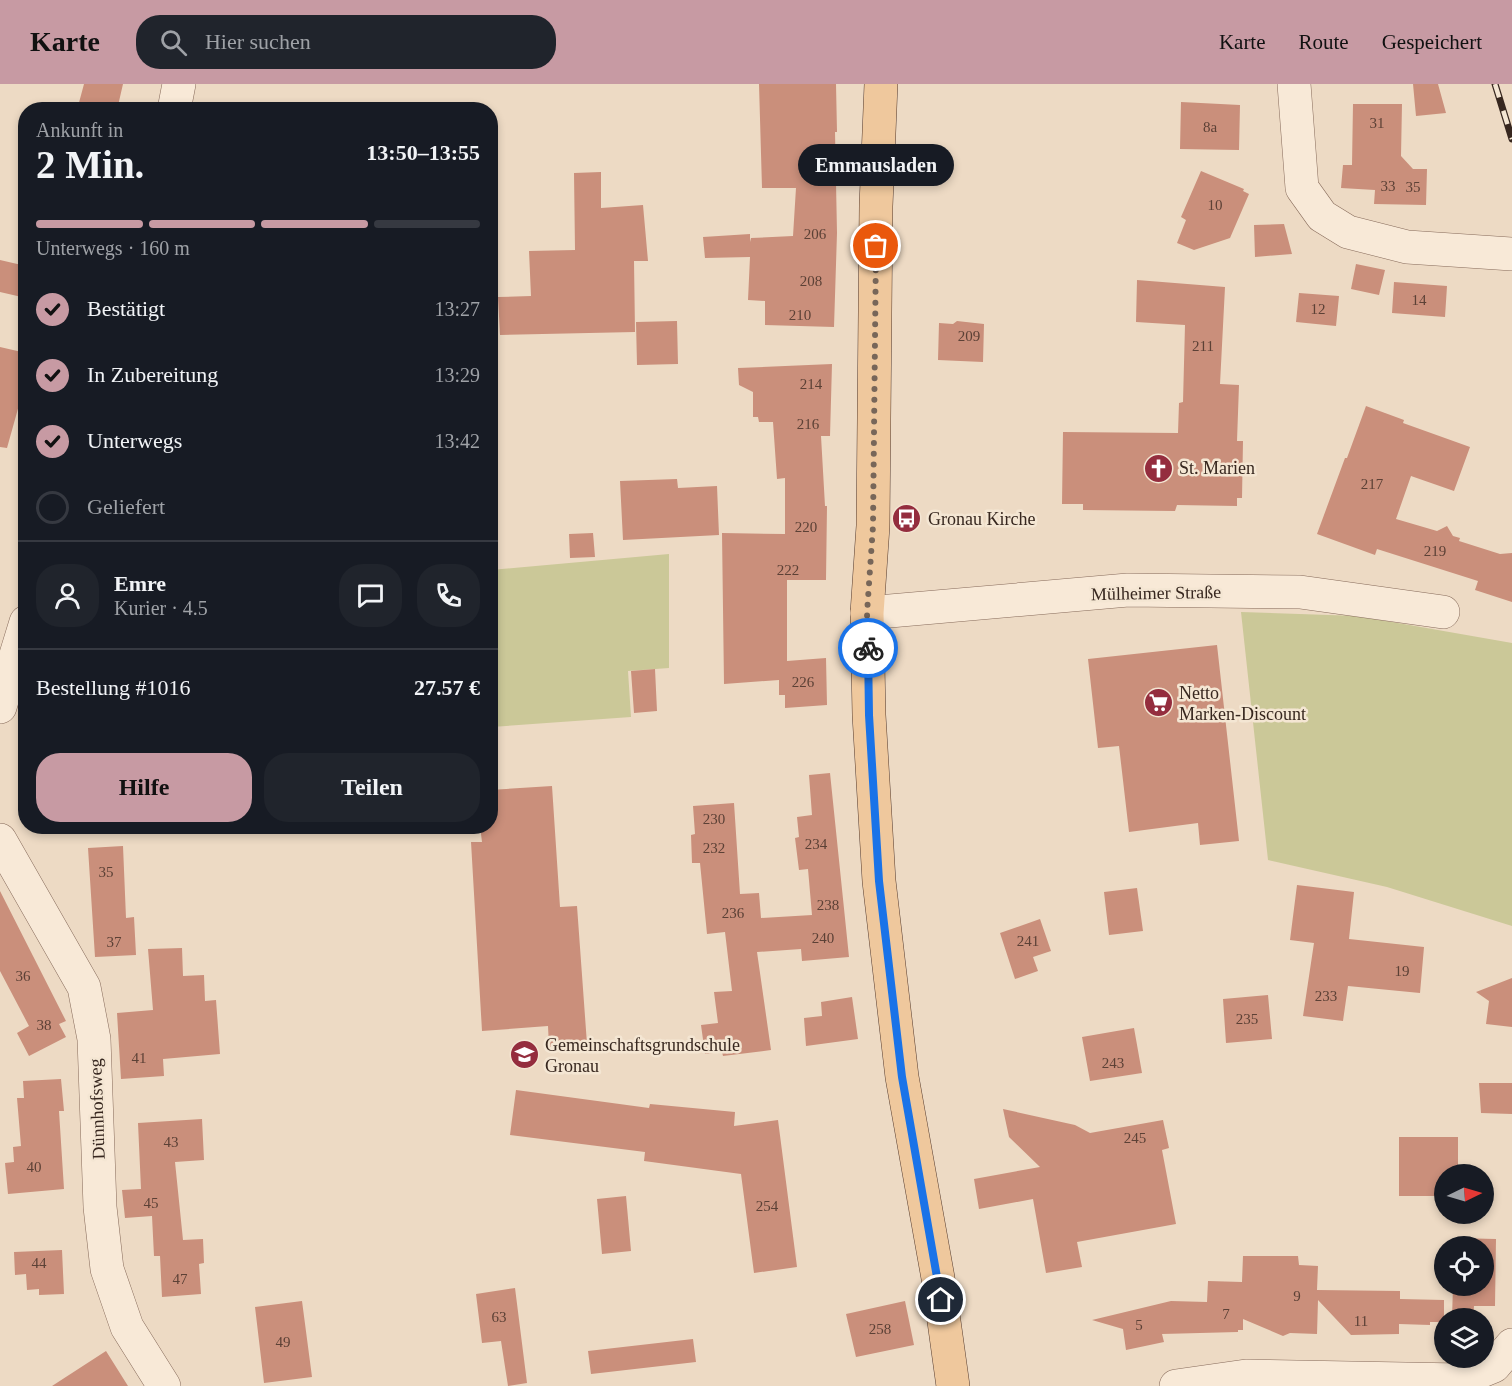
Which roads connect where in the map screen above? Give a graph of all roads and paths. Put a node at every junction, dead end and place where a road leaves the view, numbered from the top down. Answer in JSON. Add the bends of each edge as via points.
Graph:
{"nodes":[{"id":1,"x":179,"y":84,"type":"edge"},
{"id":2,"x":880,"y":84,"type":"edge"},
{"id":3,"x":1293,"y":84,"type":"edge"},
{"id":4,"x":176,"y":102,"type":"edge"},
{"id":5,"x":1512,"y":254,"type":"edge"},
{"id":6,"x":1443,"y":612,"type":"dead end"},
{"id":7,"x":867,"y":613,"type":"junction"},
{"id":8,"x":18,"y":648,"type":"edge"},
{"id":9,"x":0,"y":706,"type":"edge"},
{"id":10,"x":0,"y":840,"type":"edge"},
{"id":11,"x":1512,"y":1345,"type":"edge"},
{"id":12,"x":164,"y":1386,"type":"edge"},
{"id":13,"x":953,"y":1386,"type":"edge"},
{"id":14,"x":1176,"y":1386,"type":"edge"}],
"edges":[{"from":1,"to":4,"type":"street"},
{"from":2,"to":7,"type":"main road","via":[[873,526]]},
{"from":3,"to":5,"type":"street","via":[[1302,188],[1322,216],[1348,232],[1407,247]]},
{"from":6,"to":7,"type":"street","name":"Mülheimer Straße","via":[[1300,592],[1128,590]]},
{"from":7,"to":13,"type":"main road","via":[[879,881],[902,1077]]},
{"from":8,"to":9,"type":"street"},
{"from":10,"to":12,"type":"street","name":"Dünnhofsweg","via":[[84,987],[94,1039],[100,1207],[107,1269],[127,1327]]},
{"from":11,"to":14,"type":"street","via":[[1494,1366],[1460,1380],[1246,1376]]}]}
